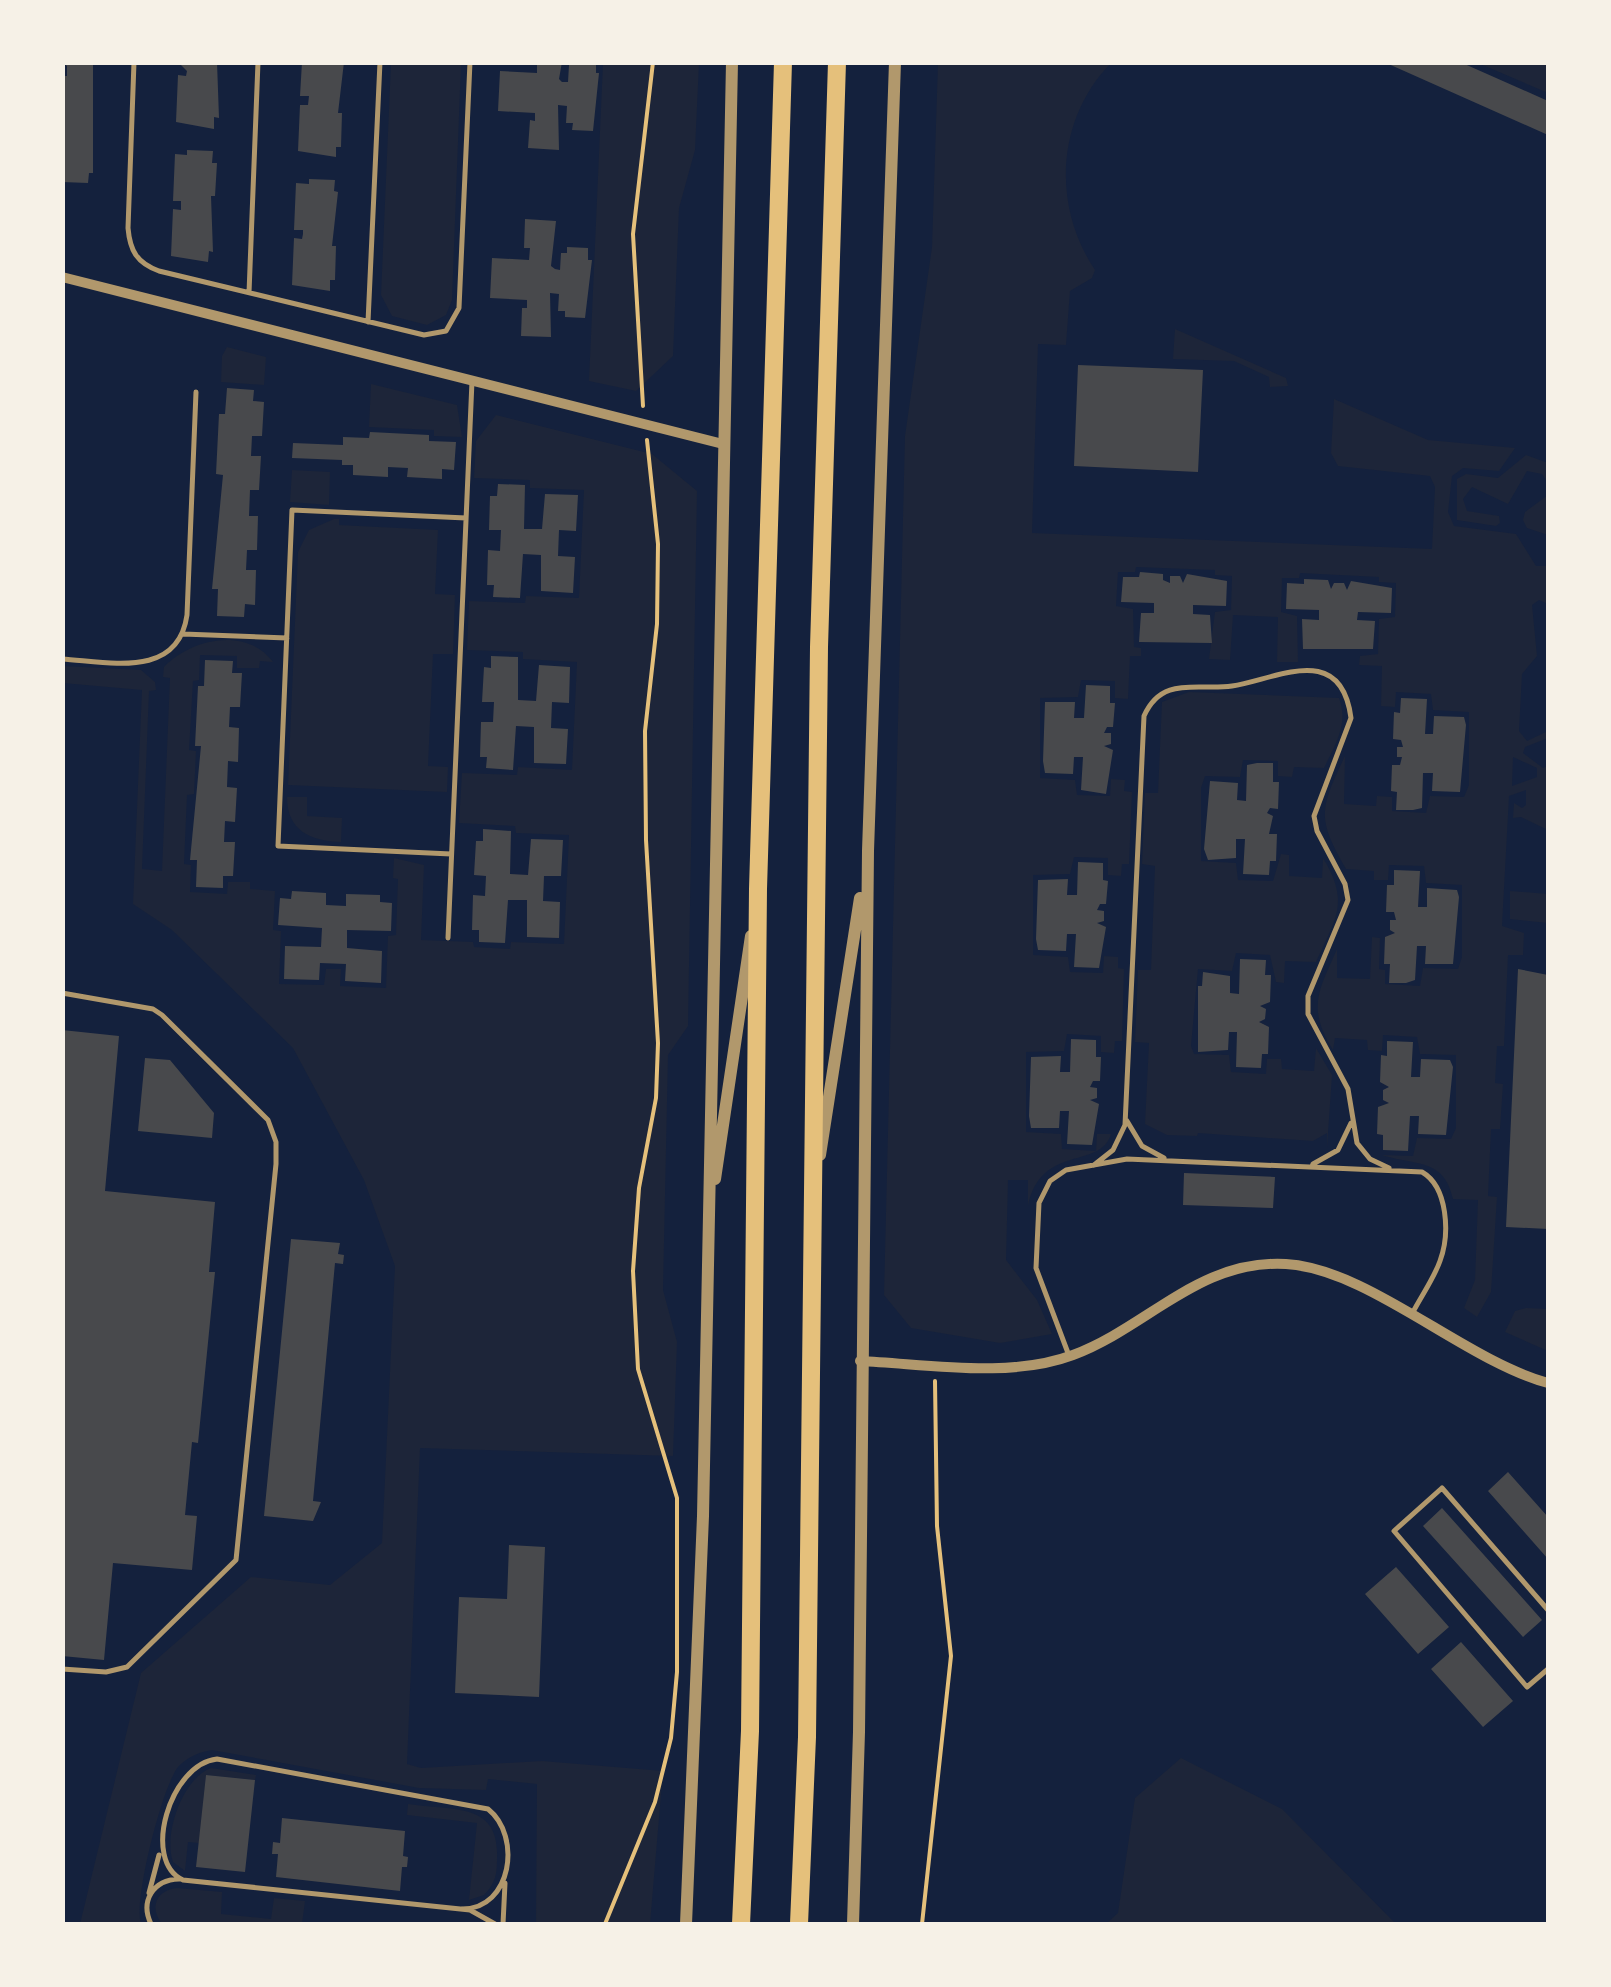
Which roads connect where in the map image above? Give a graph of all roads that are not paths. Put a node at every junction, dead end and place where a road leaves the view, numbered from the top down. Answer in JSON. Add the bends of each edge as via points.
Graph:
{"nodes":[{"id":1,"x":134,"y":62,"type":"edge"},
{"id":2,"x":258,"y":62,"type":"edge"},
{"id":3,"x":380,"y":62,"type":"edge"},
{"id":4,"x":470,"y":62,"type":"edge"},
{"id":5,"x":732,"y":62,"type":"edge"},
{"id":6,"x":783,"y":62,"type":"edge"},
{"id":7,"x":837,"y":62,"type":"edge"},
{"id":8,"x":895,"y":62,"type":"edge"},
{"id":9,"x":62,"y":277,"type":"edge"},
{"id":10,"x":311,"y":308,"type":"junction"},
{"id":11,"x":368,"y":322,"type":"junction"},
{"id":12,"x":472,"y":380,"type":"junction"},
{"id":13,"x":196,"y":392,"type":"dead end"},
{"id":14,"x":723,"y":444,"type":"junction"},
{"id":15,"x":466,"y":518,"type":"junction"},
{"id":16,"x":183,"y":634,"type":"junction"},
{"id":17,"x":287,"y":638,"type":"junction"},
{"id":18,"x":62,"y":659,"type":"edge"},
{"id":19,"x":868,"y":851,"type":"junction"},
{"id":20,"x":451,"y":854,"type":"junction"},
{"id":21,"x":758,"y":890,"type":"junction"},
{"id":22,"x":448,"y":938,"type":"dead end"},
{"id":23,"x":62,"y":993,"type":"edge"},
{"id":24,"x":1126,"y":1108,"type":"junction"},
{"id":25,"x":1351,"y":1120,"type":"junction"},
{"id":26,"x":1171,"y":1161,"type":"junction"},
{"id":27,"x":1094,"y":1165,"type":"junction"},
{"id":28,"x":1309,"y":1166,"type":"junction"},
{"id":29,"x":1388,"y":1168,"type":"junction"},
{"id":30,"x":810,"y":1217,"type":"junction"},
{"id":31,"x":707,"y":1230,"type":"junction"},
{"id":32,"x":1411,"y":1315,"type":"junction"},
{"id":33,"x":1070,"y":1356,"type":"junction"},
{"id":34,"x":860,"y":1361,"type":"junction"},
{"id":35,"x":1548,"y":1383,"type":"edge"},
{"id":36,"x":1548,"y":1610,"type":"edge"},
{"id":37,"x":62,"y":1668,"type":"edge"},
{"id":38,"x":1548,"y":1669,"type":"edge"},
{"id":39,"x":162,"y":1846,"type":"junction"},
{"id":40,"x":506,"y":1874,"type":"junction"},
{"id":41,"x":183,"y":1880,"type":"junction"},
{"id":42,"x":147,"y":1900,"type":"junction"},
{"id":43,"x":462,"y":1909,"type":"junction"},
{"id":44,"x":151,"y":1924,"type":"edge"},
{"id":45,"x":495,"y":1924,"type":"edge"},
{"id":46,"x":504,"y":1924,"type":"edge"},
{"id":47,"x":686,"y":1924,"type":"edge"},
{"id":48,"x":741,"y":1924,"type":"edge"},
{"id":49,"x":799,"y":1924,"type":"edge"},
{"id":50,"x":852,"y":1924,"type":"edge"}],
"edges":[{"from":1,"to":10,"type":"lane","via":[[132,252],[158,271]]},
{"from":2,"to":10,"type":"lane","via":[[248,292]]},
{"from":3,"to":11,"type":"lane"},
{"from":4,"to":11,"type":"lane","via":[[458,313],[446,331],[435,334]]},
{"from":5,"to":14,"type":"street"},
{"from":6,"to":21,"type":"highway"},
{"from":7,"to":30,"type":"highway"},
{"from":8,"to":19,"type":"street"},
{"from":9,"to":12,"type":"street"},
{"from":10,"to":11,"type":"lane"},
{"from":12,"to":14,"type":"street"},
{"from":12,"to":15,"type":"lane"},
{"from":13,"to":16,"type":"lane"},
{"from":14,"to":31,"type":"street"},
{"from":15,"to":17,"type":"lane","via":[[292,510]]},
{"from":15,"to":20,"type":"lane"},
{"from":16,"to":17,"type":"lane"},
{"from":16,"to":18,"type":"lane","via":[[174,648],[144,663]]},
{"from":17,"to":20,"type":"lane","via":[[278,846]]},
{"from":19,"to":30,"type":"street"},
{"from":19,"to":34,"type":"street"},
{"from":20,"to":22,"type":"lane"},
{"from":21,"to":31,"type":"street"},
{"from":21,"to":48,"type":"highway","via":[[750,1731]]},
{"from":23,"to":37,"type":"lane","via":[[162,1015],[268,1120],[276,1164],[236,1560],[127,1667]]},
{"from":24,"to":25,"type":"lane","via":[[1144,716],[1171,688],[1230,686],[1306,669],[1337,684],[1351,718],[1314,816],[1345,884],[1347,909],[1307,1005],[1314,1031],[1348,1089]]},
{"from":24,"to":26,"type":"lane","via":[[1136,1140]]},
{"from":24,"to":27,"type":"lane","via":[[1118,1142]]},
{"from":25,"to":28,"type":"lane","via":[[1338,1150]]},
{"from":25,"to":29,"type":"lane","via":[[1364,1153]]},
{"from":26,"to":27,"type":"lane"},
{"from":26,"to":28,"type":"lane"},
{"from":27,"to":33,"type":"lane","via":[[1058,1175],[1039,1203],[1036,1274]]},
{"from":28,"to":29,"type":"lane"},
{"from":29,"to":32,"type":"lane","via":[[1428,1175],[1443,1200],[1440,1261]]},
{"from":30,"to":49,"type":"highway","via":[[807,1737]]},
{"from":31,"to":47,"type":"street","via":[[704,1516]]},
{"from":32,"to":33,"type":"street","via":[[1322,1271],[1262,1264],[1205,1278]]},
{"from":32,"to":35,"type":"street","via":[[1486,1358]]},
{"from":33,"to":34,"type":"street","via":[[1040,1363]]},
{"from":34,"to":50,"type":"street"},
{"from":36,"to":38,"type":"lane","via":[[1442,1488],[1394,1531],[1528,1687]]},
{"from":39,"to":40,"type":"lane","via":[[184,1775],[216,1760],[481,1806],[504,1828]]},
{"from":39,"to":41,"type":"lane","via":[[165,1865]]},
{"from":39,"to":42,"type":"lane"},
{"from":40,"to":43,"type":"lane","via":[[492,1899]]},
{"from":40,"to":46,"type":"lane"},
{"from":41,"to":42,"type":"lane","via":[[163,1882]]},
{"from":41,"to":43,"type":"lane"},
{"from":42,"to":44,"type":"lane"},
{"from":43,"to":45,"type":"lane"}]}
